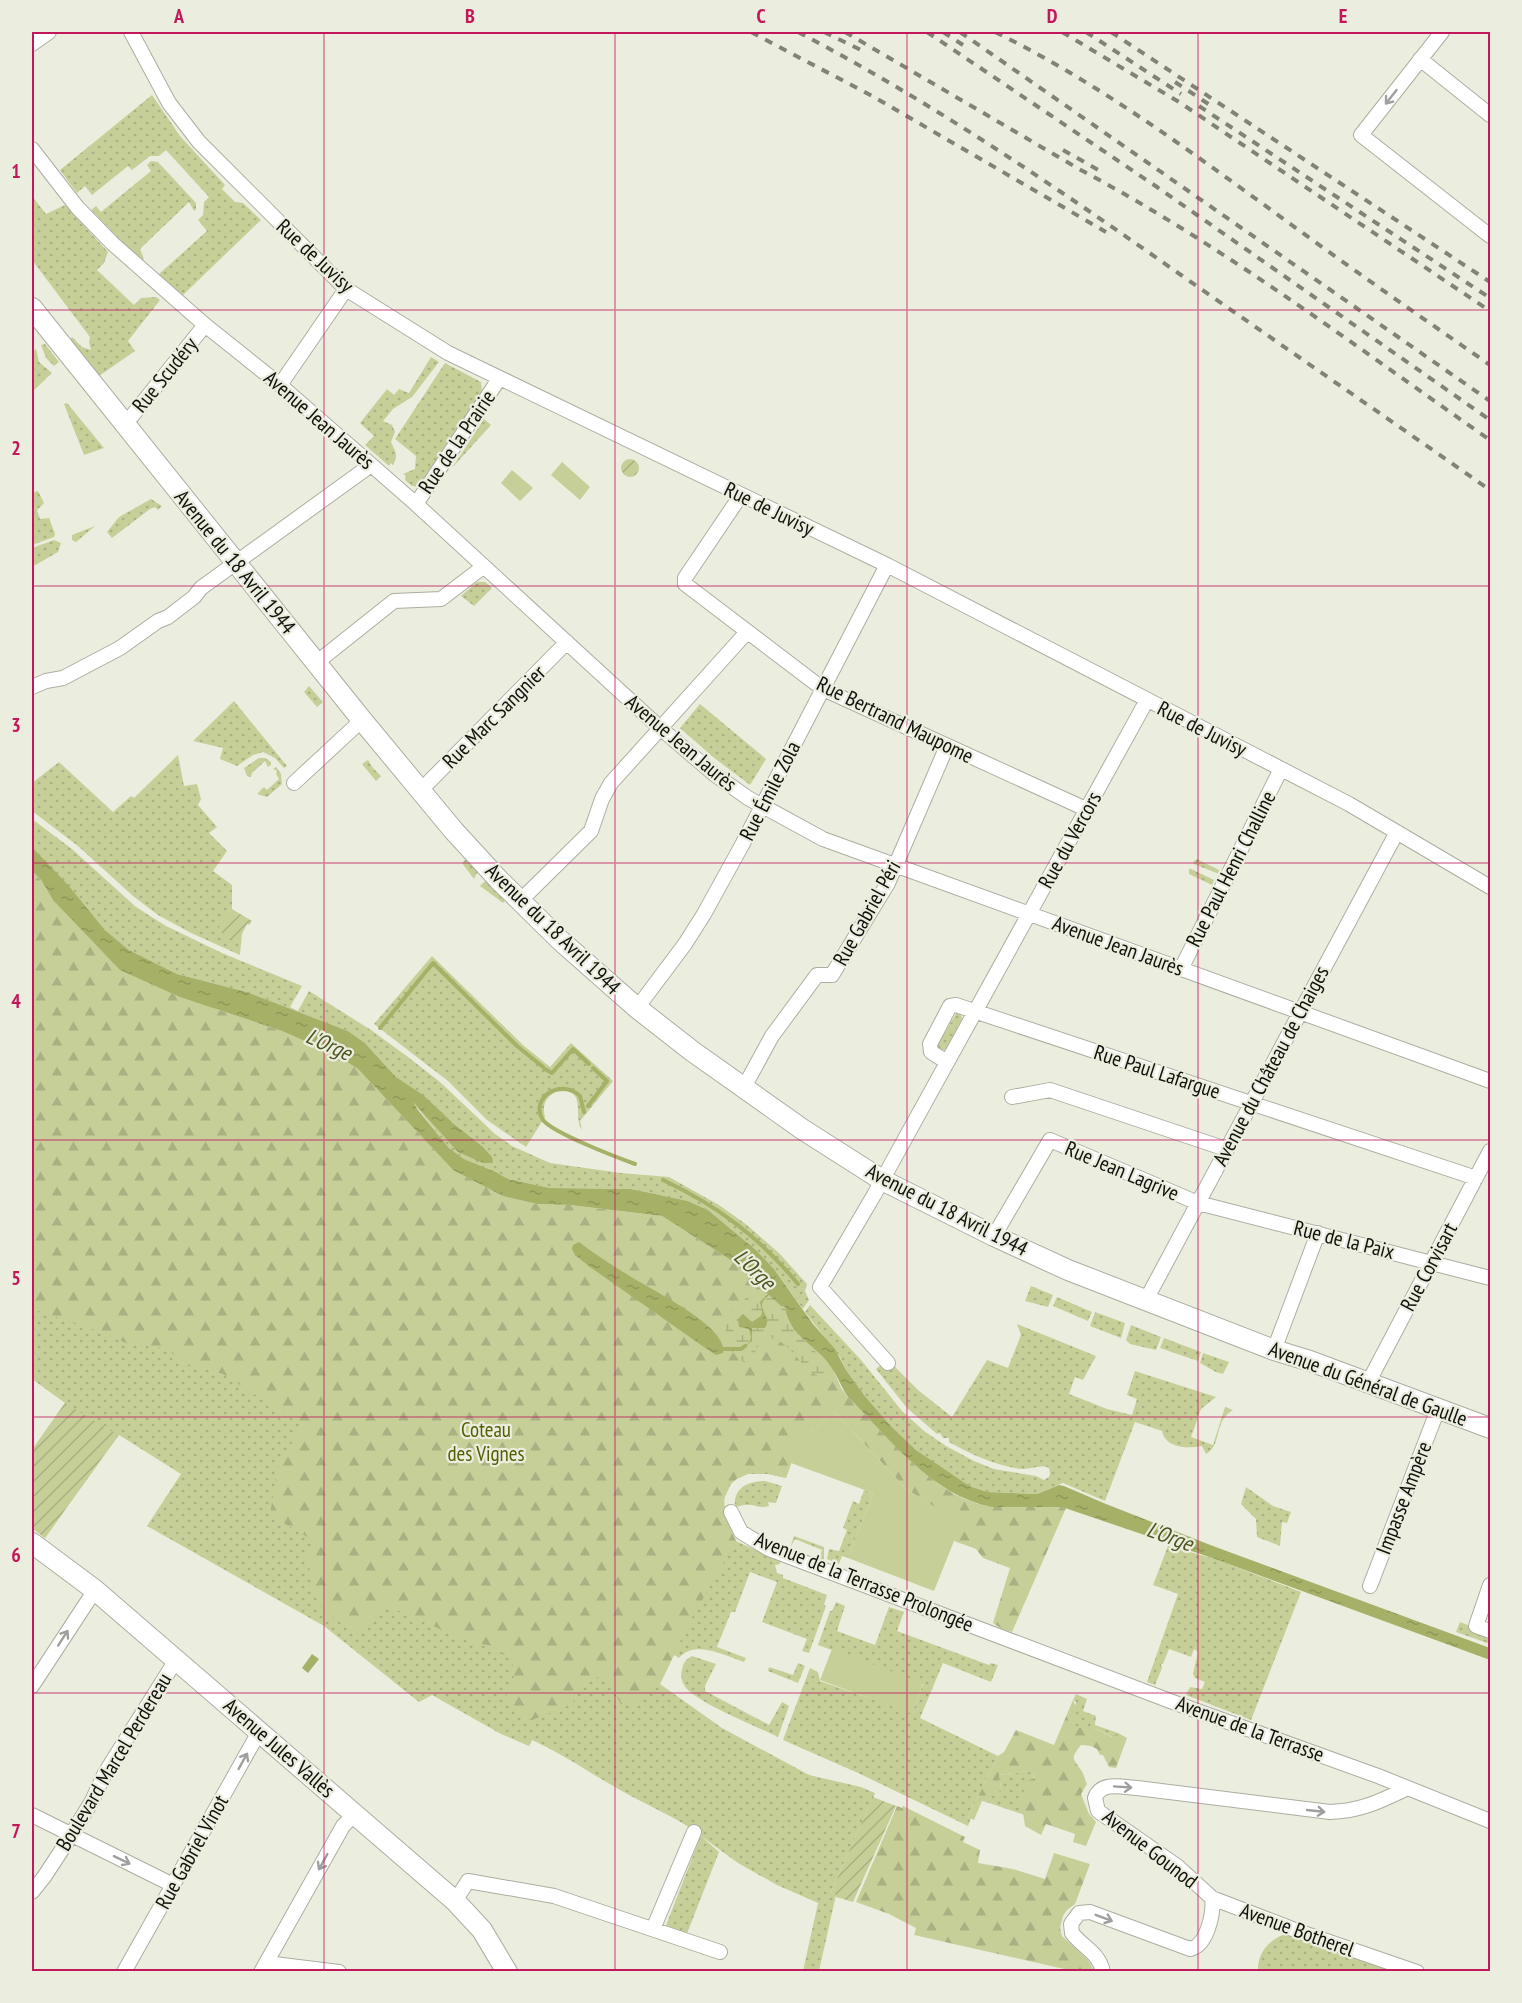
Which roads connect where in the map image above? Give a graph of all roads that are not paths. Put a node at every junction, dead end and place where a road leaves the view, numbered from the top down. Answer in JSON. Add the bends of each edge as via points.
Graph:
{"nodes":[{"id":1,"x":49,"y":32,"type":"edge"},
{"id":2,"x":131,"y":32,"type":"edge"},
{"id":3,"x":1442,"y":32,"type":"edge"},
{"id":4,"x":32,"y":44,"type":"edge"},
{"id":5,"x":1420,"y":59,"type":"junction"},
{"id":6,"x":1491,"y":115,"type":"edge"},
{"id":7,"x":32,"y":149,"type":"edge"},
{"id":8,"x":1491,"y":219,"type":"edge"},
{"id":9,"x":1486,"y":234,"type":"edge"},
{"id":10,"x":346,"y":290,"type":"junction"},
{"id":11,"x":32,"y":308,"type":"edge"},
{"id":12,"x":206,"y":325,"type":"junction"},
{"id":13,"x":499,"y":379,"type":"junction"},
{"id":14,"x":280,"y":385,"type":"junction"},
{"id":15,"x":123,"y":423,"type":"junction"},
{"id":16,"x":371,"y":465,"type":"junction"},
{"id":17,"x":741,"y":495,"type":"junction"},
{"id":18,"x":416,"y":504,"type":"junction"},
{"id":19,"x":236,"y":564,"type":"junction"},
{"id":20,"x":887,"y":565,"type":"junction"},
{"id":21,"x":483,"y":567,"type":"junction"},
{"id":22,"x":747,"y":632,"type":"junction"},
{"id":23,"x":567,"y":642,"type":"junction"},
{"id":24,"x":316,"y":663,"type":"junction"},
{"id":25,"x":32,"y":687,"type":"edge"},
{"id":26,"x":823,"y":689,"type":"junction"},
{"id":27,"x":1147,"y":700,"type":"junction"},
{"id":28,"x":362,"y":720,"type":"junction"},
{"id":29,"x":659,"y":727,"type":"junction"},
{"id":30,"x":947,"y":746,"type":"junction"},
{"id":31,"x":1281,"y":769,"type":"junction"},
{"id":32,"x":294,"y":783,"type":"dead end"},
{"id":33,"x":420,"y":791,"type":"junction"},
{"id":34,"x":761,"y":807,"type":"junction"},
{"id":35,"x":1088,"y":810,"type":"junction"},
{"id":36,"x":1397,"y":832,"type":"junction"},
{"id":37,"x":895,"y":866,"type":"junction"},
{"id":38,"x":1491,"y":887,"type":"edge"},
{"id":39,"x":520,"y":901,"type":"junction"},
{"id":40,"x":1029,"y":914,"type":"junction"},
{"id":41,"x":1181,"y":969,"type":"junction"},
{"id":42,"x":637,"y":1008,"type":"junction"},
{"id":43,"x":976,"y":1011,"type":"junction"},
{"id":44,"x":1300,"y":1012,"type":"junction"},
{"id":45,"x":947,"y":1062,"type":"junction"},
{"id":46,"x":1491,"y":1081,"type":"edge"},
{"id":47,"x":743,"y":1089,"type":"junction"},
{"id":48,"x":1012,"y":1096,"type":"dead end"},
{"id":49,"x":1251,"y":1103,"type":"junction"},
{"id":50,"x":1226,"y":1149,"type":"junction"},
{"id":51,"x":1491,"y":1151,"type":"edge"},
{"id":52,"x":1476,"y":1178,"type":"junction"},
{"id":53,"x":882,"y":1180,"type":"junction"},
{"id":54,"x":1198,"y":1203,"type":"junction"},
{"id":55,"x":1318,"y":1233,"type":"junction"},
{"id":56,"x":994,"y":1236,"type":"junction"},
{"id":57,"x":1431,"y":1262,"type":"junction"},
{"id":58,"x":1491,"y":1278,"type":"edge"},
{"id":59,"x":1146,"y":1300,"type":"junction"},
{"id":60,"x":1245,"y":1338,"type":"joint"},
{"id":61,"x":1274,"y":1350,"type":"junction"},
{"id":62,"x":888,"y":1363,"type":"dead end"},
{"id":63,"x":1368,"y":1383,"type":"junction"},
{"id":64,"x":1438,"y":1409,"type":"junction"},
{"id":65,"x":1491,"y":1428,"type":"edge"},
{"id":66,"x":731,"y":1512,"type":"dead end"},
{"id":67,"x":32,"y":1543,"type":"edge"},
{"id":68,"x":1491,"y":1585,"type":"edge"},
{"id":69,"x":1370,"y":1586,"type":"dead end"},
{"id":70,"x":94,"y":1590,"type":"junction"},
{"id":71,"x":1491,"y":1631,"type":"edge"},
{"id":72,"x":1008,"y":1640,"type":"joint"},
{"id":73,"x":176,"y":1660,"type":"junction"},
{"id":74,"x":32,"y":1686,"type":"edge"},
{"id":75,"x":260,"y":1732,"type":"junction"},
{"id":76,"x":1408,"y":1788,"type":"junction"},
{"id":77,"x":355,"y":1814,"type":"junction"},
{"id":78,"x":32,"y":1815,"type":"edge"},
{"id":79,"x":1491,"y":1821,"type":"edge"},
{"id":80,"x":694,"y":1832,"type":"dead end"},
{"id":81,"x":70,"y":1835,"type":"junction"},
{"id":82,"x":173,"y":1885,"type":"junction"},
{"id":83,"x":32,"y":1892,"type":"edge"},
{"id":84,"x":1212,"y":1898,"type":"junction"},
{"id":85,"x":455,"y":1901,"type":"junction"},
{"id":86,"x":653,"y":1929,"type":"junction"},
{"id":87,"x":720,"y":1952,"type":"dead end"},
{"id":88,"x":264,"y":1967,"type":"edge"},
{"id":89,"x":123,"y":1971,"type":"edge"},
{"id":90,"x":339,"y":1971,"type":"edge"},
{"id":91,"x":507,"y":1971,"type":"edge"},
{"id":92,"x":1103,"y":1971,"type":"edge"},
{"id":93,"x":1417,"y":1971,"type":"edge"}],
"edges":[{"from":1,"to":4,"type":"street"},
{"from":2,"to":10,"type":"street","name":"Rue de Juvisy","via":[[170,103],[199,142]]},
{"from":3,"to":5,"type":"street"},
{"from":5,"to":6,"type":"street"},
{"from":5,"to":9,"type":"street","one_way":true,"via":[[1361,135]]},
{"from":7,"to":12,"type":"street","name":"Avenue Jean Jaurès","via":[[93,225]]},
{"from":8,"to":9,"type":"street"},
{"from":10,"to":13,"type":"street","name":"Rue de Juvisy","via":[[448,353]]},
{"from":10,"to":14,"type":"street"},
{"from":11,"to":15,"type":"street","name":"Avenue du 18 Avril 1944"},
{"from":12,"to":14,"type":"street","name":"Avenue Jean Jaurès"},
{"from":12,"to":15,"type":"street","name":"Rue Scudéry"},
{"from":13,"to":17,"type":"street","name":"Rue de Juvisy"},
{"from":13,"to":18,"type":"street","name":"Rue de la Prairie"},
{"from":14,"to":16,"type":"street","name":"Avenue Jean Jaurès"},
{"from":15,"to":19,"type":"street","name":"Avenue du 18 Avril 1944"},
{"from":16,"to":18,"type":"street","name":"Avenue Jean Jaurès"},
{"from":16,"to":19,"type":"street"},
{"from":17,"to":20,"type":"street","name":"Rue de Juvisy"},
{"from":17,"to":22,"type":"street","name":"Rue Bertrand Maupome","via":[[684,581]]},
{"from":18,"to":21,"type":"street","name":"Avenue Jean Jaurès"},
{"from":19,"to":24,"type":"street","name":"Avenue du 18 Avril 1944"},
{"from":19,"to":25,"type":"street","via":[[168,617],[120,648],[63,678]]},
{"from":20,"to":26,"type":"street","name":"Rue Émile Zola"},
{"from":20,"to":27,"type":"street","name":"Rue de Juvisy"},
{"from":21,"to":23,"type":"street","name":"Avenue Jean Jaurès"},
{"from":21,"to":24,"type":"street","via":[[441,599],[394,601]]},
{"from":22,"to":26,"type":"street","name":"Rue Bertrand Maupome"},
{"from":22,"to":29,"type":"street"},
{"from":23,"to":29,"type":"street","name":"Avenue Jean Jaurès"},
{"from":23,"to":33,"type":"street","name":"Rue Marc Sangnier"},
{"from":24,"to":28,"type":"street","name":"Avenue du 18 Avril 1944"},
{"from":26,"to":30,"type":"street","name":"Rue Bertrand Maupome"},
{"from":26,"to":34,"type":"street","name":"Rue Émile Zola"},
{"from":27,"to":31,"type":"street","name":"Rue de Juvisy"},
{"from":27,"to":35,"type":"street","name":"Rue du Vercors"},
{"from":28,"to":32,"type":"street"},
{"from":28,"to":33,"type":"street","name":"Avenue du 18 Avril 1944"},
{"from":29,"to":34,"type":"street","name":"Avenue Jean Jaurès","via":[[714,774]]},
{"from":29,"to":39,"type":"street","via":[[611,783],[591,831]]},
{"from":30,"to":35,"type":"street","name":"Rue Bertrand Maupome"},
{"from":30,"to":37,"type":"street","name":"Rue Gabriel Péri"},
{"from":31,"to":36,"type":"street","name":"Rue de Juvisy"},
{"from":31,"to":41,"type":"street","name":"Rue Paul Henri Challine"},
{"from":33,"to":39,"type":"street","name":"Avenue du 18 Avril 1944"},
{"from":34,"to":37,"type":"street","name":"Avenue Jean Jaurès","via":[[823,839]]},
{"from":34,"to":42,"type":"street","name":"Rue Émile Zola","via":[[704,914]]},
{"from":35,"to":40,"type":"street","name":"Rue du Vercors"},
{"from":36,"to":38,"type":"street","name":"Rue de Juvisy"},
{"from":36,"to":44,"type":"street","name":"Avenue du Château de Chaiges"},
{"from":37,"to":40,"type":"street","name":"Avenue Jean Jaurès"},
{"from":37,"to":47,"type":"street","name":"Rue Gabriel Péri","via":[[832,975],[817,975],[772,1036]]},
{"from":39,"to":42,"type":"street","name":"Avenue du 18 Avril 1944"},
{"from":40,"to":41,"type":"street","name":"Avenue Jean Jaurès"},
{"from":40,"to":43,"type":"street","name":"Rue du Vercors"},
{"from":41,"to":44,"type":"street","name":"Avenue Jean Jaurès"},
{"from":42,"to":47,"type":"street","name":"Avenue du 18 Avril 1944"},
{"from":43,"to":45,"type":"street","name":"Rue du Vercors"},
{"from":43,"to":45,"type":"street","via":[[953,1005],[945,1015],[929,1046],[934,1055]]},
{"from":43,"to":49,"type":"street","name":"Rue Paul Lafargue"},
{"from":44,"to":46,"type":"street","name":"Avenue Jean Jaurès"},
{"from":44,"to":49,"type":"street","name":"Avenue du Château de Chaiges"},
{"from":45,"to":53,"type":"street","name":"Rue du Vercors"},
{"from":47,"to":53,"type":"street","name":"Avenue du 18 Avril 1944"},
{"from":48,"to":50,"type":"street","via":[[1050,1090]]},
{"from":49,"to":50,"type":"street","name":"Avenue du Château de Chaiges"},
{"from":49,"to":52,"type":"street","name":"Rue Paul Lafargue"},
{"from":50,"to":54,"type":"street","name":"Avenue du Château de Chaiges"},
{"from":51,"to":52,"type":"street","name":"Rue Corvisart"},
{"from":52,"to":57,"type":"street","name":"Rue Corvisart"},
{"from":53,"to":56,"type":"street","name":"Avenue du 18 Avril 1944"},
{"from":53,"to":62,"type":"street","name":"Rue du Vercors","via":[[820,1287]]},
{"from":54,"to":55,"type":"street","name":"Rue de la Paix"},
{"from":54,"to":56,"type":"street","name":"Rue Jean Lagrive","via":[[1050,1140]]},
{"from":54,"to":59,"type":"street","name":"Avenue du Château de Chaiges"},
{"from":55,"to":57,"type":"street","name":"Rue de la Paix"},
{"from":55,"to":61,"type":"street"},
{"from":56,"to":59,"type":"street","name":"Avenue du 18 Avril 1944"},
{"from":57,"to":58,"type":"street","name":"Rue de la Paix"},
{"from":57,"to":63,"type":"street","name":"Rue Corvisart"},
{"from":59,"to":60,"type":"street","name":"Avenue du 18 Avril 1944"},
{"from":60,"to":61,"type":"street","name":"Avenue du Général de Gaulle"},
{"from":61,"to":63,"type":"street","name":"Avenue du Général de Gaulle"},
{"from":63,"to":64,"type":"street","name":"Avenue du Général de Gaulle"},
{"from":64,"to":65,"type":"street","name":"Avenue du Général de Gaulle"},
{"from":64,"to":69,"type":"street","name":"Impasse Ampère"},
{"from":66,"to":72,"type":"street","name":"Avenue de la Terrasse Prolongée","via":[[741,1532],[769,1549]]},
{"from":67,"to":70,"type":"street","name":"Avenue Jules Vallès"},
{"from":68,"to":71,"type":"street","via":[[1476,1626]]},
{"from":70,"to":73,"type":"street","name":"Avenue Jules Vallès"},
{"from":74,"to":70,"type":"street","one_way":true},
{"from":72,"to":76,"type":"street","name":"Avenue de la Terrasse"},
{"from":73,"to":75,"type":"street","name":"Avenue Jules Vallès"},
{"from":73,"to":81,"type":"street","name":"Boulevard Marcel Perdereau"},
{"from":75,"to":77,"type":"street","name":"Avenue Jules Vallès"},
{"from":82,"to":75,"type":"street","name":"Rue Gabriel Vinot","one_way":true},
{"from":76,"to":79,"type":"street","name":"Avenue de la Terrasse"},
{"from":84,"to":76,"type":"street","name":"Avenue Gounod","one_way":true,"via":[[1177,1866],[1103,1816],[1095,1805],[1097,1793],[1107,1786],[1121,1787],[1330,1812],[1360,1809]]},
{"from":77,"to":85,"type":"street","name":"Avenue Jules Vallès"},
{"from":77,"to":88,"type":"street","one_way":true,"via":[[343,1826]]},
{"from":78,"to":81,"type":"street"},
{"from":80,"to":86,"type":"street"},
{"from":81,"to":82,"type":"street","one_way":true},
{"from":81,"to":83,"type":"street","name":"Boulevard Marcel Perdereau"},
{"from":82,"to":89,"type":"street","name":"Rue Gabriel Vinot"},
{"from":92,"to":84,"type":"street","name":"Avenue Gounod","one_way":true,"via":[[1097,1957],[1071,1933],[1072,1920],[1079,1913],[1090,1912],[1190,1948],[1203,1940]]},
{"from":84,"to":93,"type":"street","name":"Avenue Botherel"},
{"from":85,"to":86,"type":"street","via":[[468,1881],[554,1896]]},
{"from":85,"to":91,"type":"street","name":"Avenue Jules Vallès","via":[[482,1930]]},
{"from":86,"to":87,"type":"street"},
{"from":88,"to":90,"type":"street"}]}
